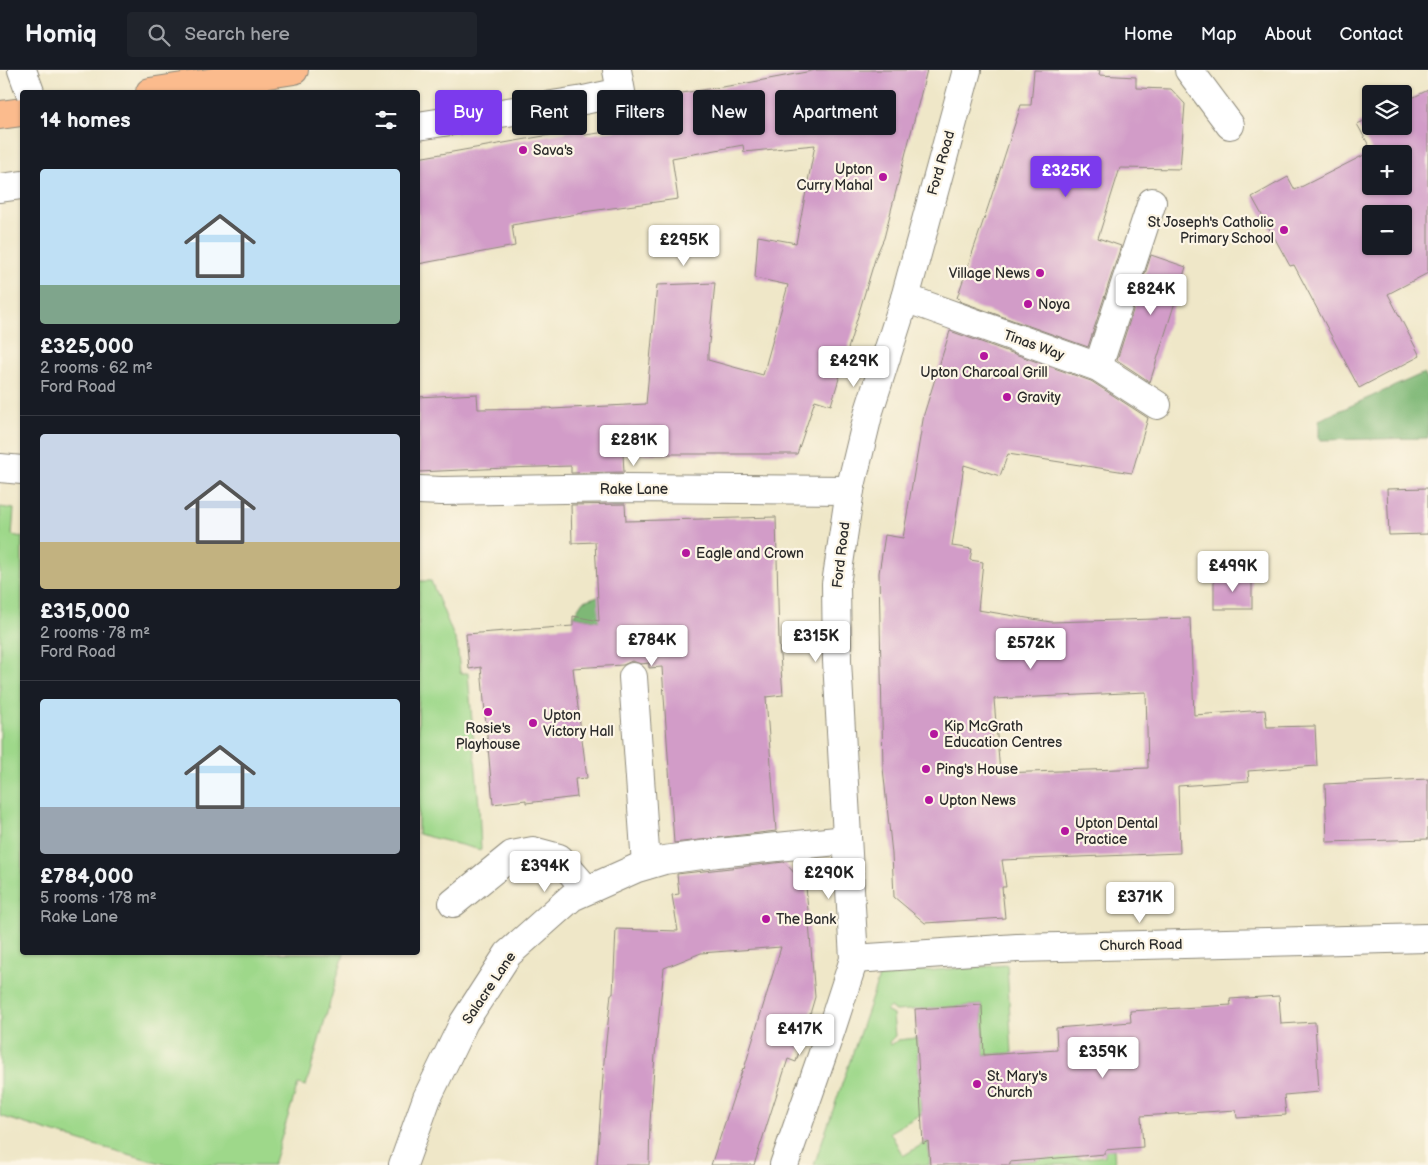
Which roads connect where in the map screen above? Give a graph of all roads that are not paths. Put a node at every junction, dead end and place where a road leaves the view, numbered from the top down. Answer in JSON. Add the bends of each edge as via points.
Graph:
{"nodes":[{"id":1,"x":22,"y":70,"type":"edge"},
{"id":2,"x":294,"y":70,"type":"edge"},
{"id":3,"x":617,"y":70,"type":"edge"},
{"id":4,"x":967,"y":70,"type":"edge"},
{"id":5,"x":1189,"y":70,"type":"edge"},
{"id":6,"x":29,"y":90,"type":"edge"},
{"id":7,"x":163,"y":90,"type":"edge"},
{"id":8,"x":20,"y":112,"type":"edge"},
{"id":9,"x":0,"y":115,"type":"edge"},
{"id":10,"x":1230,"y":125,"type":"dead end"},
{"id":11,"x":420,"y":126,"type":"edge"},
{"id":12,"x":20,"y":185,"type":"edge"},
{"id":13,"x":0,"y":188,"type":"edge"},
{"id":14,"x":1152,"y":202,"type":"dead end"},
{"id":15,"x":904,"y":298,"type":"junction"},
{"id":16,"x":1098,"y":367,"type":"junction"},
{"id":17,"x":1157,"y":404,"type":"dead end"},
{"id":18,"x":0,"y":468,"type":"edge"},
{"id":19,"x":20,"y":470,"type":"edge"},
{"id":20,"x":420,"y":490,"type":"edge"},
{"id":21,"x":850,"y":490,"type":"junction"},
{"id":22,"x":634,"y":678,"type":"dead end"},
{"id":23,"x":847,"y":840,"type":"junction"},
{"id":24,"x":646,"y":865,"type":"junction"},
{"id":25,"x":587,"y":890,"type":"junction"},
{"id":26,"x":453,"y":903,"type":"dead end"},
{"id":27,"x":1428,"y":938,"type":"edge"},
{"id":28,"x":854,"y":959,"type":"junction"},
{"id":29,"x":403,"y":1165,"type":"edge"},
{"id":30,"x":784,"y":1165,"type":"edge"}],
"edges":[{"from":1,"to":6,"type":"street"},
{"from":2,"to":7,"type":"main road"},
{"from":3,"to":11,"type":"street","via":[[620,92]]},
{"from":4,"to":15,"type":"street","name":"Ford Road"},
{"from":5,"to":10,"type":"street"},
{"from":8,"to":9,"type":"main road"},
{"from":12,"to":13,"type":"street"},
{"from":14,"to":16,"type":"street"},
{"from":15,"to":16,"type":"street","name":"Tinas Way"},
{"from":15,"to":21,"type":"street","name":"Ford Road","via":[[869,411]]},
{"from":16,"to":17,"type":"street","name":"Tinas Way"},
{"from":18,"to":19,"type":"street"},
{"from":20,"to":21,"type":"street","name":"Rake Lane"},
{"from":21,"to":23,"type":"street","name":"Ford Road","via":[[836,584]]},
{"from":22,"to":24,"type":"street"},
{"from":23,"to":24,"type":"street","name":"Salacre Lane","via":[[708,854]]},
{"from":23,"to":28,"type":"street","name":"Ford Road"},
{"from":24,"to":25,"type":"street","name":"Salacre Lane"},
{"from":25,"to":26,"type":"street","via":[[559,858],[533,852],[512,855]]},
{"from":25,"to":29,"type":"street","name":"Salacre Lane","via":[[572,897],[508,954],[464,1022],[427,1098]]},
{"from":27,"to":28,"type":"street","name":"Church Road","via":[[1017,948]]},
{"from":28,"to":30,"type":"street","name":"Ford Road"}]}
